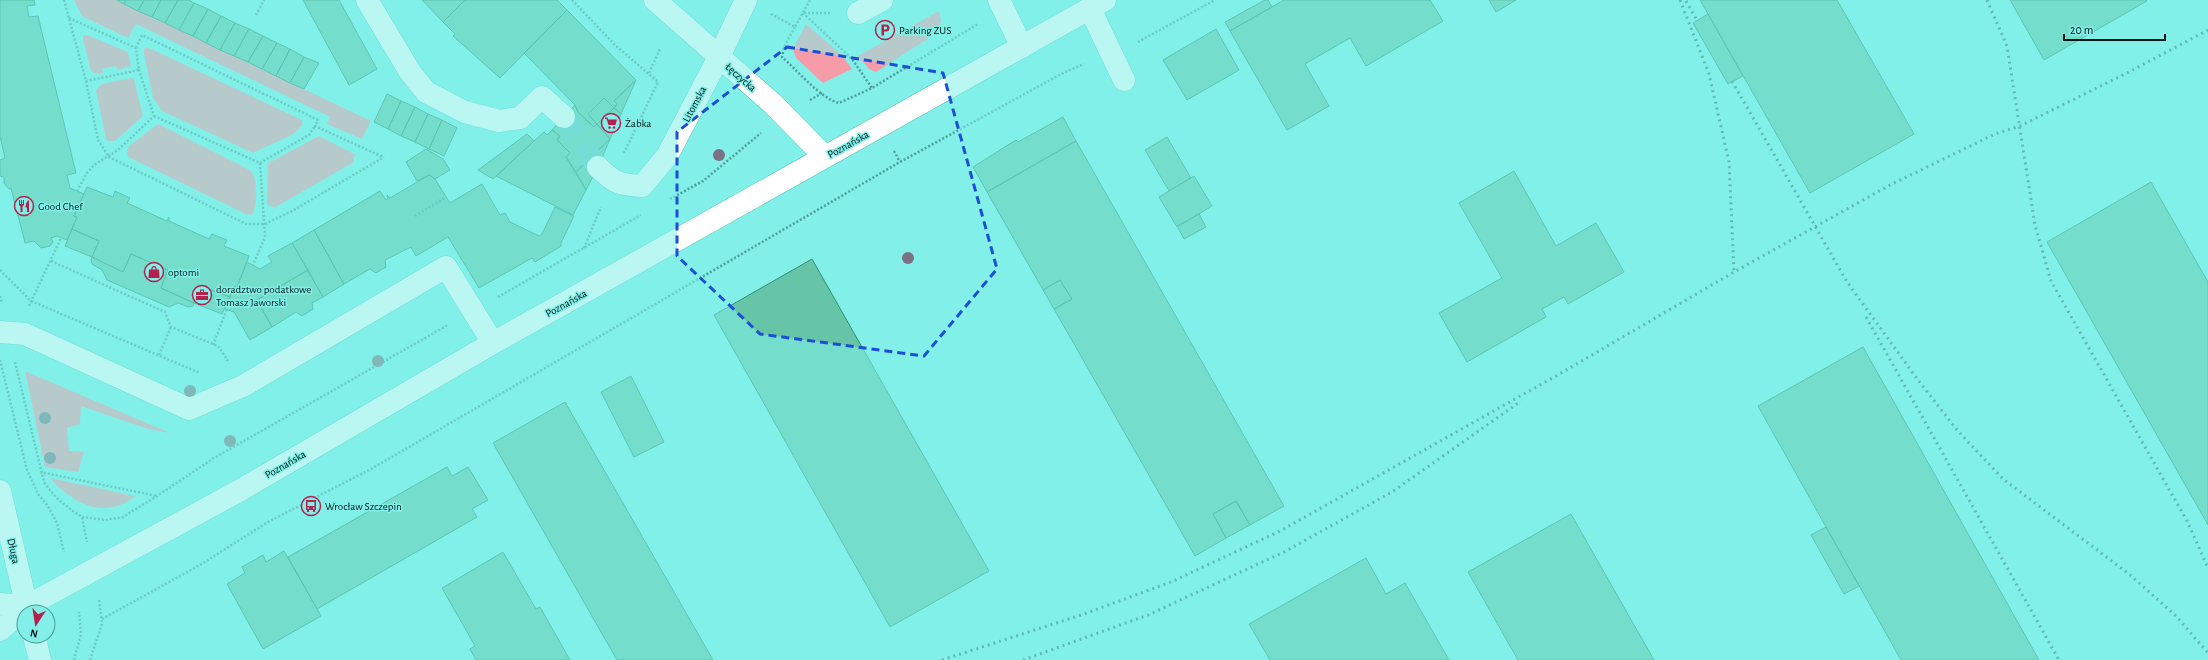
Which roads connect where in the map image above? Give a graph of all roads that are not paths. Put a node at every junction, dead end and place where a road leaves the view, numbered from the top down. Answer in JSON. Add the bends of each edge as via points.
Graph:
{"nodes":[{"id":1,"x":367,"y":0,"type":"edge"},
{"id":2,"x":655,"y":0,"type":"edge"},
{"id":3,"x":746,"y":0,"type":"edge"},
{"id":4,"x":882,"y":0,"type":"edge"},
{"id":5,"x":998,"y":0,"type":"edge"},
{"id":6,"x":1098,"y":4,"type":"edge"},
{"id":7,"x":858,"y":13,"type":"dead end"},
{"id":8,"x":1022,"y":46,"type":"junction"},
{"id":9,"x":719,"y":57,"type":"junction"},
{"id":10,"x":1124,"y":80,"type":"dead end"},
{"id":11,"x":564,"y":117,"type":"tunnel mouth"},
{"id":12,"x":825,"y":157,"type":"junction"},
{"id":13,"x":598,"y":166,"type":"tunnel mouth"},
{"id":14,"x":9,"y":332,"type":"edge"},
{"id":15,"x":493,"y":343,"type":"junction"},
{"id":16,"x":0,"y":491,"type":"edge"},
{"id":17,"x":0,"y":604,"type":"edge"},
{"id":18,"x":26,"y":604,"type":"edge"},
{"id":19,"x":35,"y":604,"type":"edge"},
{"id":20,"x":16,"y":607,"type":"edge"},
{"id":21,"x":16,"y":618,"type":"edge"},
{"id":22,"x":0,"y":630,"type":"edge"},
{"id":23,"x":36,"y":644,"type":"edge"},
{"id":24,"x":40,"y":660,"type":"edge"}],
"edges":[{"from":1,"to":11,"type":"street","via":[[410,72],[426,92],[466,112],[499,122],[520,118],[542,97]]},
{"from":2,"to":9,"type":"street","name":"Łęczycka"},
{"from":3,"to":9,"type":"street","name":"Litomska"},
{"from":4,"to":7,"type":"street"},
{"from":5,"to":8,"type":"street"},
{"from":6,"to":8,"type":"street","name":"Poznańska"},
{"from":6,"to":10,"type":"street"},
{"from":8,"to":12,"type":"street","name":"Poznańska"},
{"from":9,"to":12,"type":"street","name":"Łęczycka","via":[[774,104]]},
{"from":9,"to":13,"type":"street","name":"Litomska","via":[[667,156],[642,186],[625,186],[611,180]]},
{"from":12,"to":15,"type":"street","name":"Poznańska"},
{"from":14,"to":15,"type":"street","via":[[25,334],[189,409],[243,386],[446,268]]},
{"from":15,"to":19,"type":"street","name":"Poznańska","via":[[236,492]]},
{"from":16,"to":18,"type":"street","name":"Długa"},
{"from":17,"to":20,"type":"street"},
{"from":21,"to":22,"type":"street","name":"Poznańska"},
{"from":23,"to":24,"type":"street"}]}
